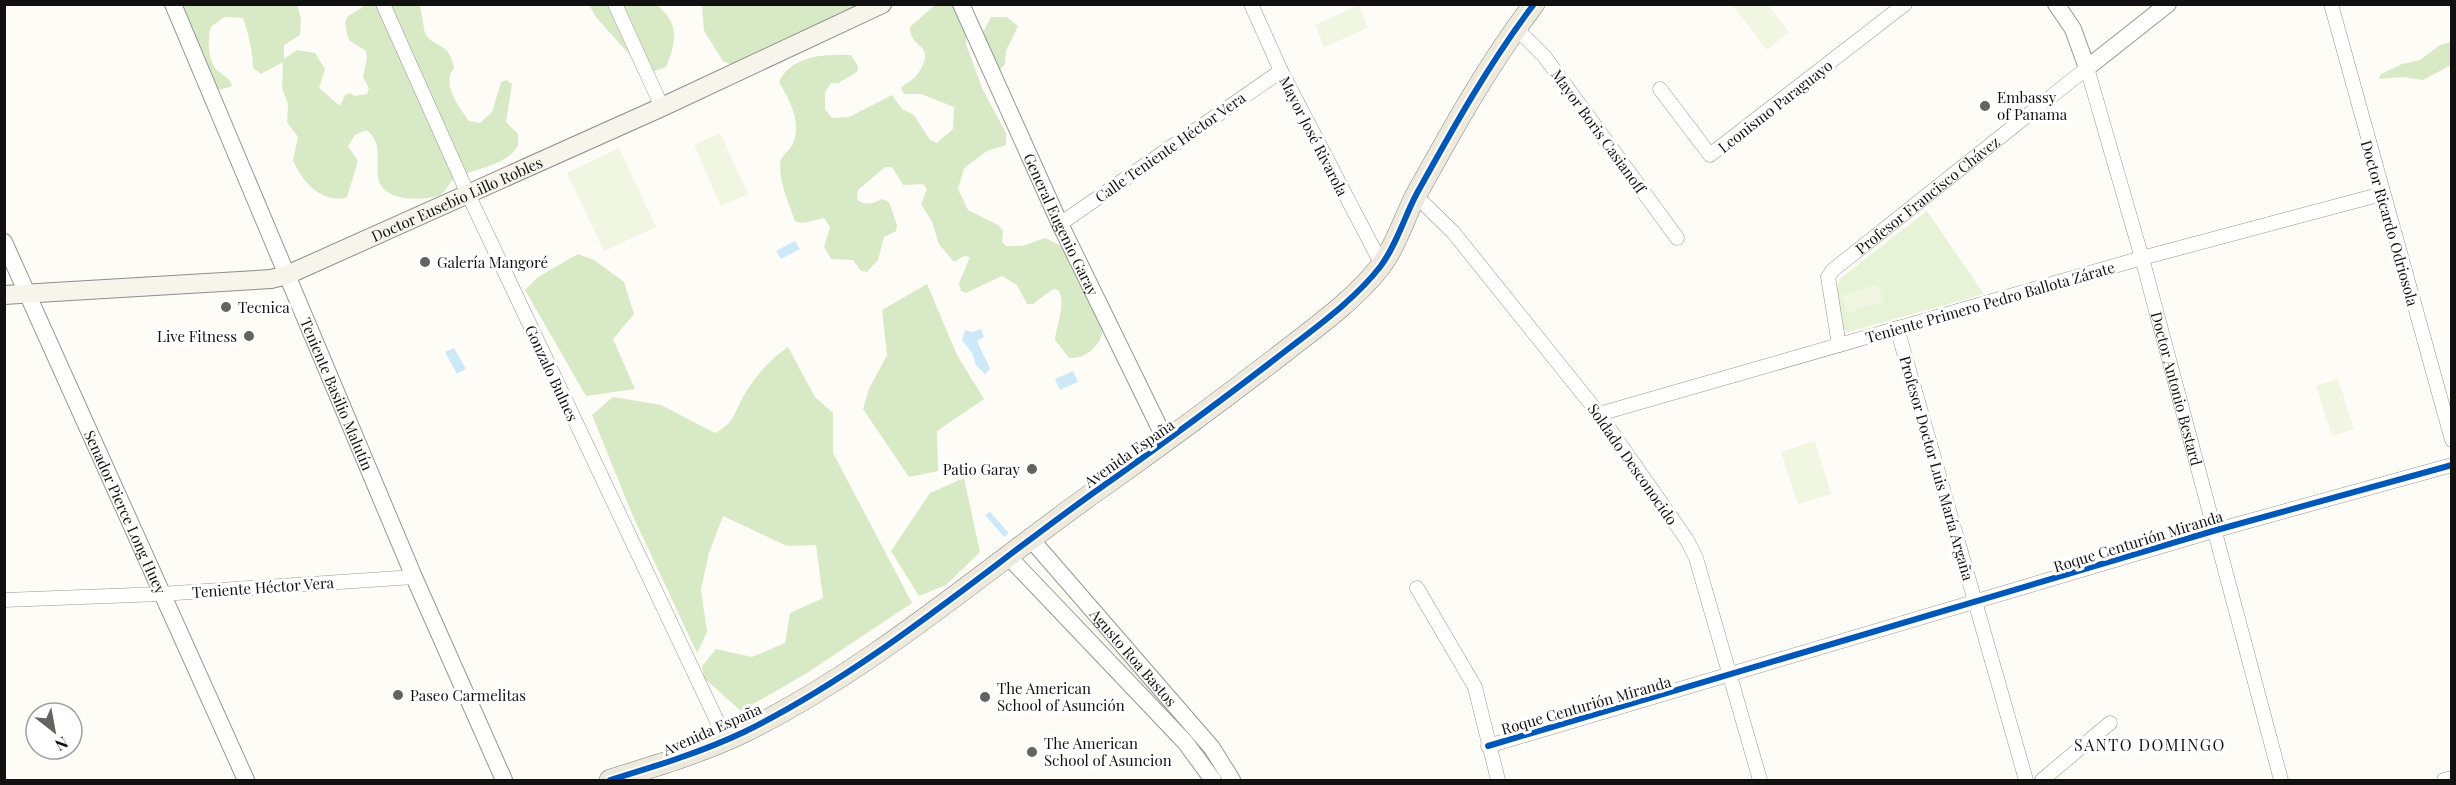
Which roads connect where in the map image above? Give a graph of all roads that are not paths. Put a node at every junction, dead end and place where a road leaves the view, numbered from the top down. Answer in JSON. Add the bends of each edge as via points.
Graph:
{"nodes":[{"id":1,"x":173,"y":4,"type":"edge"},
{"id":2,"x":383,"y":4,"type":"edge"},
{"id":3,"x":615,"y":4,"type":"edge"},
{"id":4,"x":882,"y":4,"type":"edge"},
{"id":5,"x":962,"y":4,"type":"edge"},
{"id":6,"x":1251,"y":4,"type":"edge"},
{"id":7,"x":1534,"y":4,"type":"edge"},
{"id":8,"x":1905,"y":4,"type":"edge"},
{"id":9,"x":2056,"y":4,"type":"edge"},
{"id":10,"x":2168,"y":4,"type":"edge"},
{"id":11,"x":2331,"y":4,"type":"edge"},
{"id":12,"x":1516,"y":28,"type":"junction"},
{"id":13,"x":2087,"y":68,"type":"junction"},
{"id":14,"x":1281,"y":71,"type":"junction"},
{"id":15,"x":1660,"y":89,"type":"dead end"},
{"id":16,"x":662,"y":107,"type":"junction"},
{"id":17,"x":468,"y":194,"type":"junction"},
{"id":18,"x":2382,"y":194,"type":"junction"},
{"id":19,"x":1416,"y":196,"type":"junction"},
{"id":20,"x":1060,"y":224,"type":"junction"},
{"id":21,"x":1677,"y":238,"type":"dead end"},
{"id":22,"x":4,"y":243,"type":"edge"},
{"id":23,"x":2142,"y":258,"type":"junction"},
{"id":24,"x":1382,"y":265,"type":"junction"},
{"id":25,"x":287,"y":275,"type":"junction"},
{"id":26,"x":28,"y":294,"type":"junction"},
{"id":27,"x":4,"y":295,"type":"edge"},
{"id":28,"x":1897,"y":328,"type":"junction"},
{"id":29,"x":1839,"y":345,"type":"junction"},
{"id":30,"x":1599,"y":414,"type":"junction"},
{"id":31,"x":2451,"y":440,"type":"edge"},
{"id":32,"x":1166,"y":441,"type":"junction"},
{"id":33,"x":2451,"y":465,"type":"edge"},
{"id":34,"x":2213,"y":531,"type":"junction"},
{"id":35,"x":1030,"y":538,"type":"junction"},
{"id":36,"x":1007,"y":555,"type":"junction"},
{"id":37,"x":414,"y":577,"type":"junction"},
{"id":38,"x":1417,"y":588,"type":"dead end"},
{"id":39,"x":161,"y":594,"type":"junction"},
{"id":40,"x":4,"y":600,"type":"edge"},
{"id":41,"x":1975,"y":603,"type":"junction"},
{"id":42,"x":1731,"y":675,"type":"junction"},
{"id":43,"x":2110,"y":723,"type":"dead end"},
{"id":44,"x":726,"y":740,"type":"junction"},
{"id":45,"x":1488,"y":746,"type":"junction"},
{"id":46,"x":2451,"y":777,"type":"edge"},
{"id":47,"x":246,"y":780,"type":"edge"},
{"id":48,"x":504,"y":780,"type":"edge"},
{"id":49,"x":610,"y":780,"type":"edge"},
{"id":50,"x":1213,"y":780,"type":"edge"},
{"id":51,"x":1232,"y":780,"type":"edge"},
{"id":52,"x":1498,"y":780,"type":"edge"},
{"id":53,"x":1760,"y":780,"type":"edge"},
{"id":54,"x":2026,"y":780,"type":"edge"},
{"id":55,"x":2042,"y":780,"type":"edge"},
{"id":56,"x":2281,"y":780,"type":"edge"},
{"id":57,"x":2444,"y":780,"type":"edge"}],
"edges":[{"from":1,"to":25,"type":"street","name":"Teniente Basilio Malutín"},
{"from":2,"to":17,"type":"street","name":"Gonzalo Bulnes"},
{"from":3,"to":16,"type":"street"},
{"from":4,"to":16,"type":"main road","name":"Doctor Eusebio Lillo Robles"},
{"from":5,"to":20,"type":"street","name":"General Eugenio Garay"},
{"from":6,"to":14,"type":"street","name":"Mayor José Rivarola"},
{"from":7,"to":12,"type":"main road","name":"Avenida España"},
{"from":8,"to":15,"type":"street","name":"Leonismo Paraguayo","via":[[1710,155]]},
{"from":9,"to":13,"type":"street","name":"Doctor Antonio Bestard","via":[[2073,29]]},
{"from":10,"to":13,"type":"street","name":"Profesor Francisco Chávez"},
{"from":11,"to":18,"type":"street","name":"Doctor Ricardo Odriosola"},
{"from":12,"to":19,"type":"main road","name":"Avenida España"},
{"from":12,"to":21,"type":"street","name":"Mayor Boris Casianoff","via":[[1544,56]]},
{"from":13,"to":23,"type":"street","name":"Doctor Antonio Bestard"},
{"from":13,"to":29,"type":"street","name":"Profesor Francisco Chávez","via":[[1833,270],[1828,276]]},
{"from":14,"to":20,"type":"street","name":"Calle Teniente Héctor Vera"},
{"from":14,"to":24,"type":"street","name":"Mayor José Rivarola"},
{"from":16,"to":17,"type":"main road","name":"Doctor Eusebio Lillo Robles"},
{"from":17,"to":25,"type":"main road","name":"Doctor Eusebio Lillo Robles"},
{"from":17,"to":44,"type":"street","name":"Gonzalo Bulnes"},
{"from":18,"to":23,"type":"street","name":"Teniente Primero Pedro Ballota Zárate"},
{"from":18,"to":31,"type":"street","name":"Doctor Ricardo Odriosola"},
{"from":19,"to":24,"type":"main road","name":"Avenida España"},
{"from":19,"to":30,"type":"street","name":"Soldado Desconocido","via":[[1454,232]]},
{"from":20,"to":32,"type":"street","name":"General Eugenio Garay"},
{"from":22,"to":26,"type":"street","name":"Senador Pierce Long Huey"},
{"from":23,"to":28,"type":"street","name":"Teniente Primero Pedro Ballota Zárate"},
{"from":23,"to":34,"type":"street","name":"Doctor Antonio Bestard"},
{"from":24,"to":32,"type":"main road","name":"Avenida España","via":[[1313,330]]},
{"from":25,"to":26,"type":"main road","name":"Doctor Eusebio Lillo Robles"},
{"from":25,"to":37,"type":"street","name":"Teniente Basilio Malutín"},
{"from":26,"to":27,"type":"main road","name":"Doctor Eusebio Lillo Robles"},
{"from":26,"to":39,"type":"street","name":"Senador Pierce Long Huey"},
{"from":28,"to":29,"type":"street","name":"Teniente Primero Pedro Ballota Zárate"},
{"from":28,"to":41,"type":"street","name":"Profesor Doctor Luis María Argaña"},
{"from":29,"to":30,"type":"street","name":"Teniente Primero Pedro Ballota Zárate"},
{"from":30,"to":42,"type":"street","name":"Soldado Desconocido","via":[[1696,558]]},
{"from":32,"to":35,"type":"main road","name":"Avenida España"},
{"from":33,"to":34,"type":"street","name":"Roque Centurión Miranda"},
{"from":34,"to":41,"type":"street","name":"Roque Centurión Miranda"},
{"from":34,"to":56,"type":"street","name":"Doctor Antonio Bestard"},
{"from":35,"to":36,"type":"main road","name":"Avenida España"},
{"from":35,"to":51,"type":"street","name":"Agusto Roa Bastos","via":[[1212,748]]},
{"from":36,"to":44,"type":"main road","name":"Avenida España","via":[[823,687]]},
{"from":36,"to":50,"type":"street","name":"Agusto Roa Bastos","via":[[1185,742]]},
{"from":37,"to":39,"type":"street","name":"Teniente Héctor Vera"},
{"from":37,"to":48,"type":"street","name":"Teniente Basilio Malutín"},
{"from":38,"to":45,"type":"street","via":[[1475,687]]},
{"from":39,"to":40,"type":"street","name":"Teniente Héctor Vera"},
{"from":39,"to":47,"type":"street","name":"Senador Pierce Long Huey"},
{"from":41,"to":42,"type":"street","name":"Roque Centurión Miranda"},
{"from":41,"to":54,"type":"street","name":"Profesor Doctor Luis María Argaña"},
{"from":42,"to":45,"type":"street","name":"Roque Centurión Miranda"},
{"from":42,"to":53,"type":"street","name":"Soldado Desconocido"},
{"from":43,"to":55,"type":"street"},
{"from":44,"to":49,"type":"main road","name":"Avenida España"},
{"from":45,"to":52,"type":"street"},
{"from":46,"to":57,"type":"street"}]}
